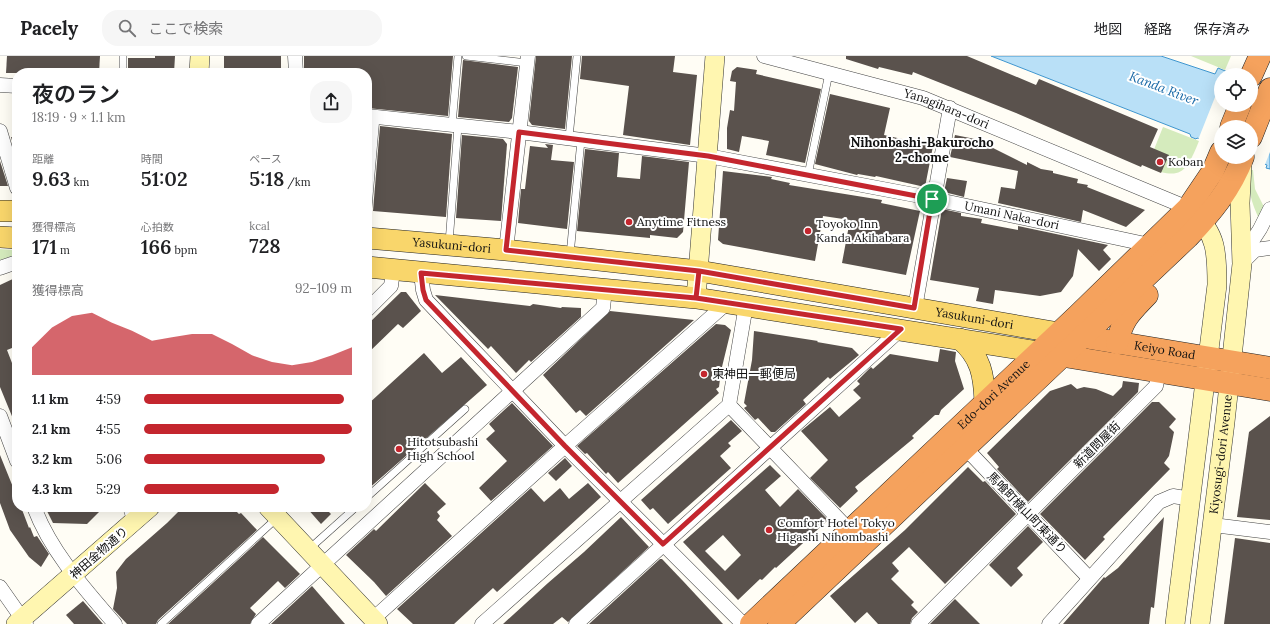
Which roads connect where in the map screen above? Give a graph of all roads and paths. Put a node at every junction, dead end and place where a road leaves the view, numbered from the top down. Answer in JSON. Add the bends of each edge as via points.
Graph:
{"nodes":[{"id":1,"x":123,"y":56,"type":"edge"},
{"id":2,"x":200,"y":56,"type":"edge"},
{"id":3,"x":295,"y":56,"type":"edge"},
{"id":4,"x":458,"y":56,"type":"edge"},
{"id":5,"x":466,"y":56,"type":"edge"},
{"id":6,"x":577,"y":56,"type":"edge"},
{"id":7,"x":715,"y":56,"type":"edge"},
{"id":8,"x":764,"y":56,"type":"edge"},
{"id":9,"x":1260,"y":56,"type":"edge"},
{"id":10,"x":527,"y":59,"type":"edge"},
{"id":11,"x":122,"y":68,"type":"edge"},
{"id":12,"x":199,"y":68,"type":"edge"},
{"id":13,"x":296,"y":68,"type":"edge"},
{"id":14,"x":1255,"y":68,"type":"edge"},
{"id":15,"x":829,"y":73,"type":"junction"},
{"id":16,"x":0,"y":85,"type":"edge"},
{"id":17,"x":12,"y":86,"type":"edge"},
{"id":18,"x":1270,"y":89,"type":"edge"},
{"id":19,"x":950,"y":108,"type":"junction"},
{"id":20,"x":372,"y":116,"type":"edge"},
{"id":21,"x":1258,"y":120,"type":"edge"},
{"id":22,"x":455,"y":125,"type":"junction"},
{"id":23,"x":0,"y":131,"type":"edge"},
{"id":24,"x":519,"y":132,"type":"junction"},
{"id":25,"x":575,"y":139,"type":"junction"},
{"id":26,"x":708,"y":156,"type":"junction"},
{"id":27,"x":1216,"y":164,"type":"edge"},
{"id":28,"x":1240,"y":164,"type":"edge"},
{"id":29,"x":1242,"y":164,"type":"edge"},
{"id":30,"x":12,"y":171,"type":"edge"},
{"id":31,"x":808,"y":175,"type":"junction"},
{"id":32,"x":932,"y":199,"type":"junction"},
{"id":33,"x":1270,"y":209,"type":"edge"},
{"id":34,"x":0,"y":211,"type":"edge"},
{"id":35,"x":12,"y":211,"type":"edge"},
{"id":36,"x":1195,"y":215,"type":"junction"},
{"id":37,"x":0,"y":237,"type":"edge"},
{"id":38,"x":1188,"y":237,"type":"junction"},
{"id":39,"x":12,"y":238,"type":"edge"},
{"id":40,"x":372,"y":238,"type":"edge"},
{"id":41,"x":449,"y":245,"type":"junction"},
{"id":42,"x":1150,"y":245,"type":"junction"},
{"id":43,"x":1270,"y":248,"type":"edge"},
{"id":44,"x":506,"y":250,"type":"junction"},
{"id":45,"x":569,"y":257,"type":"junction"},
{"id":46,"x":1243,"y":259,"type":"junction"},
{"id":47,"x":12,"y":264,"type":"edge"},
{"id":48,"x":0,"y":268,"type":"edge"},
{"id":49,"x":372,"y":268,"type":"edge"},
{"id":50,"x":393,"y":270,"type":"junction"},
{"id":51,"x":699,"y":271,"type":"junction"},
{"id":52,"x":421,"y":273,"type":"junction"},
{"id":53,"x":606,"y":289,"type":"junction"},
{"id":54,"x":696,"y":298,"type":"junction"},
{"id":55,"x":737,"y":304,"type":"junction"},
{"id":56,"x":372,"y":305,"type":"edge"},
{"id":57,"x":914,"y":308,"type":"junction"},
{"id":58,"x":901,"y":329,"type":"junction"},
{"id":59,"x":1059,"y":333,"type":"junction"},
{"id":60,"x":1083,"y":337,"type":"junction"},
{"id":61,"x":960,"y":339,"type":"junction"},
{"id":62,"x":1117,"y":342,"type":"junction"},
{"id":63,"x":1039,"y":352,"type":"junction"},
{"id":64,"x":1063,"y":356,"type":"junction"},
{"id":65,"x":1208,"y":358,"type":"junction"},
{"id":66,"x":1232,"y":362,"type":"junction"},
{"id":67,"x":1270,"y":368,"type":"edge"},
{"id":68,"x":1159,"y":372,"type":"junction"},
{"id":69,"x":1205,"y":379,"type":"junction"},
{"id":70,"x":1230,"y":383,"type":"junction"},
{"id":71,"x":513,"y":390,"type":"junction"},
{"id":72,"x":1270,"y":390,"type":"edge"},
{"id":73,"x":985,"y":402,"type":"junction"},
{"id":74,"x":730,"y":404,"type":"junction"},
{"id":75,"x":465,"y":409,"type":"dead end"},
{"id":76,"x":0,"y":416,"type":"edge"},
{"id":77,"x":565,"y":446,"type":"junction"},
{"id":78,"x":12,"y":448,"type":"edge"},
{"id":79,"x":772,"y":448,"type":"junction"},
{"id":80,"x":964,"y":449,"type":"junction"},
{"id":81,"x":372,"y":493,"type":"edge"},
{"id":82,"x":1191,"y":500,"type":"junction"},
{"id":83,"x":620,"y":502,"type":"junction"},
{"id":84,"x":36,"y":512,"type":"edge"},
{"id":85,"x":273,"y":512,"type":"edge"},
{"id":86,"x":350,"y":512,"type":"edge"},
{"id":87,"x":132,"y":514,"type":"edge"},
{"id":88,"x":1028,"y":515,"type":"junction"},
{"id":89,"x":1213,"y":525,"type":"junction"},
{"id":90,"x":849,"y":530,"type":"junction"},
{"id":91,"x":1270,"y":532,"type":"edge"},
{"id":92,"x":663,"y":544,"type":"junction"},
{"id":93,"x":308,"y":550,"type":"junction"},
{"id":94,"x":323,"y":566,"type":"junction"},
{"id":95,"x":73,"y":576,"type":"junction"},
{"id":96,"x":1089,"y":578,"type":"junction"},
{"id":97,"x":0,"y":587,"type":"edge"},
{"id":98,"x":21,"y":622,"type":"edge"},
{"id":99,"x":373,"y":622,"type":"edge"},
{"id":100,"x":115,"y":624,"type":"edge"},
{"id":101,"x":161,"y":624,"type":"edge"},
{"id":102,"x":258,"y":624,"type":"edge"},
{"id":103,"x":482,"y":624,"type":"edge"},
{"id":104,"x":576,"y":624,"type":"edge"},
{"id":105,"x":744,"y":624,"type":"edge"},
{"id":106,"x":751,"y":624,"type":"edge"},
{"id":107,"x":779,"y":624,"type":"edge"},
{"id":108,"x":918,"y":624,"type":"edge"},
{"id":109,"x":1049,"y":624,"type":"edge"},
{"id":110,"x":1175,"y":624,"type":"edge"},
{"id":111,"x":1200,"y":624,"type":"edge"}],
"edges":[{"from":1,"to":11,"type":"lane"},
{"from":2,"to":12,"type":"street"},
{"from":3,"to":13,"type":"street"},
{"from":4,"to":22,"type":"lane"},
{"from":5,"to":10,"type":"lane"},
{"from":6,"to":25,"type":"lane"},
{"from":7,"to":26,"type":"street"},
{"from":8,"to":15,"type":"street","name":"Yanagihara-dori"},
{"from":9,"to":14,"type":"highway"},
{"from":10,"to":24,"type":"street"},
{"from":15,"to":19,"type":"street","name":"Yanagihara-dori","via":[[923,98]]},
{"from":15,"to":31,"type":"lane"},
{"from":16,"to":17,"type":"street"},
{"from":18,"to":21,"type":"highway"},
{"from":19,"to":32,"type":"street"},
{"from":19,"to":36,"type":"street","name":"Yanagihara-dori"},
{"from":20,"to":22,"type":"street","name":"Umani Naka-dori"},
{"from":22,"to":24,"type":"street","name":"Umani Naka-dori"},
{"from":22,"to":41,"type":"lane"},
{"from":23,"to":30,"type":"street"},
{"from":24,"to":25,"type":"street","name":"Umani Naka-dori"},
{"from":24,"to":44,"type":"street"},
{"from":25,"to":26,"type":"street","name":"Umani Naka-dori"},
{"from":25,"to":45,"type":"lane"},
{"from":26,"to":31,"type":"street","name":"Umani Naka-dori"},
{"from":26,"to":51,"type":"street"},
{"from":27,"to":36,"type":"highway","name":"Edo-dori Avenue"},
{"from":28,"to":36,"type":"highway","name":"Edo-dori Avenue","via":[[1227,191]]},
{"from":29,"to":46,"type":"street","name":"Kiyosugi-dori Avenue","via":[[1240,203]]},
{"from":31,"to":32,"type":"street","name":"Umani Naka-dori"},
{"from":32,"to":42,"type":"street","name":"Umani Naka-dori"},
{"from":32,"to":57,"type":"street"},
{"from":33,"to":46,"type":"street"},
{"from":34,"to":35,"type":"main road"},
{"from":36,"to":38,"type":"highway","name":"Edo-dori Avenue"},
{"from":36,"to":42,"type":"highway","name":"Edo-dori Avenue"},
{"from":36,"to":65,"type":"street","name":"Kiyosugi-dori Avenue","via":[[1212,236],[1217,255],[1217,285]]},
{"from":37,"to":39,"type":"main road"},
{"from":38,"to":60,"type":"highway","name":"Edo-dori Avenue"},
{"from":38,"to":62,"type":"highway","via":[[1162,279],[1127,316],[1121,325]]},
{"from":40,"to":41,"type":"main road","name":"Yasukuni-dori"},
{"from":41,"to":44,"type":"main road","name":"Yasukuni-dori"},
{"from":42,"to":59,"type":"highway","name":"Edo-dori Avenue"},
{"from":43,"to":46,"type":"street","via":[[1255,250]]},
{"from":44,"to":45,"type":"main road","name":"Yasukuni-dori"},
{"from":45,"to":51,"type":"main road","name":"Yasukuni-dori"},
{"from":46,"to":66,"type":"street","name":"Kiyosugi-dori Avenue"},
{"from":47,"to":48,"type":"street"},
{"from":49,"to":50,"type":"main road","name":"Yasukuni-dori"},
{"from":50,"to":52,"type":"main road","name":"Yasukuni-dori"},
{"from":50,"to":56,"type":"street","via":[[391,286]]},
{"from":51,"to":54,"type":"street"},
{"from":51,"to":57,"type":"main road","name":"Yasukuni-dori"},
{"from":52,"to":53,"type":"main road","name":"Yasukuni-dori"},
{"from":52,"to":71,"type":"street","via":[[426,300]]},
{"from":53,"to":54,"type":"main road","name":"Yasukuni-dori"},
{"from":53,"to":71,"type":"street","via":[[603,308]]},
{"from":54,"to":55,"type":"main road","name":"Yasukuni-dori"},
{"from":55,"to":58,"type":"main road","name":"Yasukuni-dori"},
{"from":55,"to":74,"type":"street"},
{"from":55,"to":77,"type":"street"},
{"from":57,"to":59,"type":"main road","name":"Yasukuni-dori"},
{"from":58,"to":61,"type":"main road","name":"Yasukuni-dori"},
{"from":58,"to":79,"type":"street"},
{"from":59,"to":60,"type":"highway","name":"Keiyo Road"},
{"from":59,"to":63,"type":"highway","name":"Edo-dori Avenue"},
{"from":60,"to":62,"type":"highway","name":"Keiyo Road"},
{"from":60,"to":64,"type":"highway","name":"Edo-dori Avenue"},
{"from":61,"to":63,"type":"main road","name":"Yasukuni-dori"},
{"from":61,"to":73,"type":"main road","via":[[976,356],[984,385]]},
{"from":62,"to":65,"type":"highway","name":"Keiyo Road"},
{"from":63,"to":64,"type":"highway","name":"Yasukuni-dori"},
{"from":63,"to":73,"type":"highway","name":"Edo-dori Avenue"},
{"from":64,"to":68,"type":"highway","name":"Keiyo Road"},
{"from":64,"to":80,"type":"highway","name":"Edo-dori Avenue"},
{"from":65,"to":66,"type":"highway","name":"Keiyo Road"},
{"from":65,"to":69,"type":"street","name":"Kiyosugi-dori Avenue"},
{"from":66,"to":67,"type":"highway","name":"Keiyo Road"},
{"from":66,"to":70,"type":"street","name":"Kiyosugi-dori Avenue"},
{"from":68,"to":69,"type":"highway","name":"Keiyo Road"},
{"from":68,"to":88,"type":"street","name":"新道問屋街","via":[[1156,386]]},
{"from":69,"to":70,"type":"highway","name":"Keiyo Road"},
{"from":69,"to":82,"type":"street","name":"Kiyosugi-dori Avenue"},
{"from":70,"to":72,"type":"highway","name":"Keiyo Road"},
{"from":70,"to":89,"type":"street","name":"Kiyosugi-dori Avenue"},
{"from":71,"to":77,"type":"street"},
{"from":71,"to":94,"type":"street"},
{"from":73,"to":90,"type":"highway","name":"Edo-dori Avenue"},
{"from":74,"to":79,"type":"street"},
{"from":74,"to":83,"type":"street"},
{"from":75,"to":81,"type":"lane"},
{"from":76,"to":78,"type":"street"},
{"from":77,"to":83,"type":"street"},
{"from":77,"to":99,"type":"street"},
{"from":79,"to":90,"type":"street"},
{"from":79,"to":92,"type":"street"},
{"from":80,"to":88,"type":"street","name":"馬喰町横山町東通り"},
{"from":80,"to":107,"type":"highway","name":"Edo-dori Avenue"},
{"from":82,"to":89,"type":"street","name":"Kiyosugi-dori Avenue"},
{"from":82,"to":96,"type":"street","via":[[1173,496],[1159,502]]},
{"from":82,"to":110,"type":"street","name":"Kiyosugi-dori Avenue"},
{"from":83,"to":92,"type":"street"},
{"from":83,"to":103,"type":"street"},
{"from":84,"to":95,"type":"street","via":[[50,540]]},
{"from":85,"to":93,"type":"street"},
{"from":85,"to":101,"type":"lane"},
{"from":86,"to":93,"type":"lane"},
{"from":87,"to":95,"type":"street","name":"神田金物通り"},
{"from":88,"to":96,"type":"street","name":"馬喰町横山町東通り"},
{"from":88,"to":108,"type":"street","name":"新道問屋街"},
{"from":89,"to":91,"type":"street"},
{"from":89,"to":111,"type":"street","name":"Kiyosugi-dori Avenue"},
{"from":90,"to":106,"type":"highway","name":"Edo-dori Avenue"},
{"from":92,"to":104,"type":"street"},
{"from":92,"to":105,"type":"street"},
{"from":93,"to":94,"type":"street"},
{"from":94,"to":99,"type":"street"},
{"from":94,"to":102,"type":"street"},
{"from":95,"to":98,"type":"street","name":"神田金物通り"},
{"from":95,"to":100,"type":"street"},
{"from":96,"to":109,"type":"street"},
{"from":97,"to":98,"type":"street"}]}
